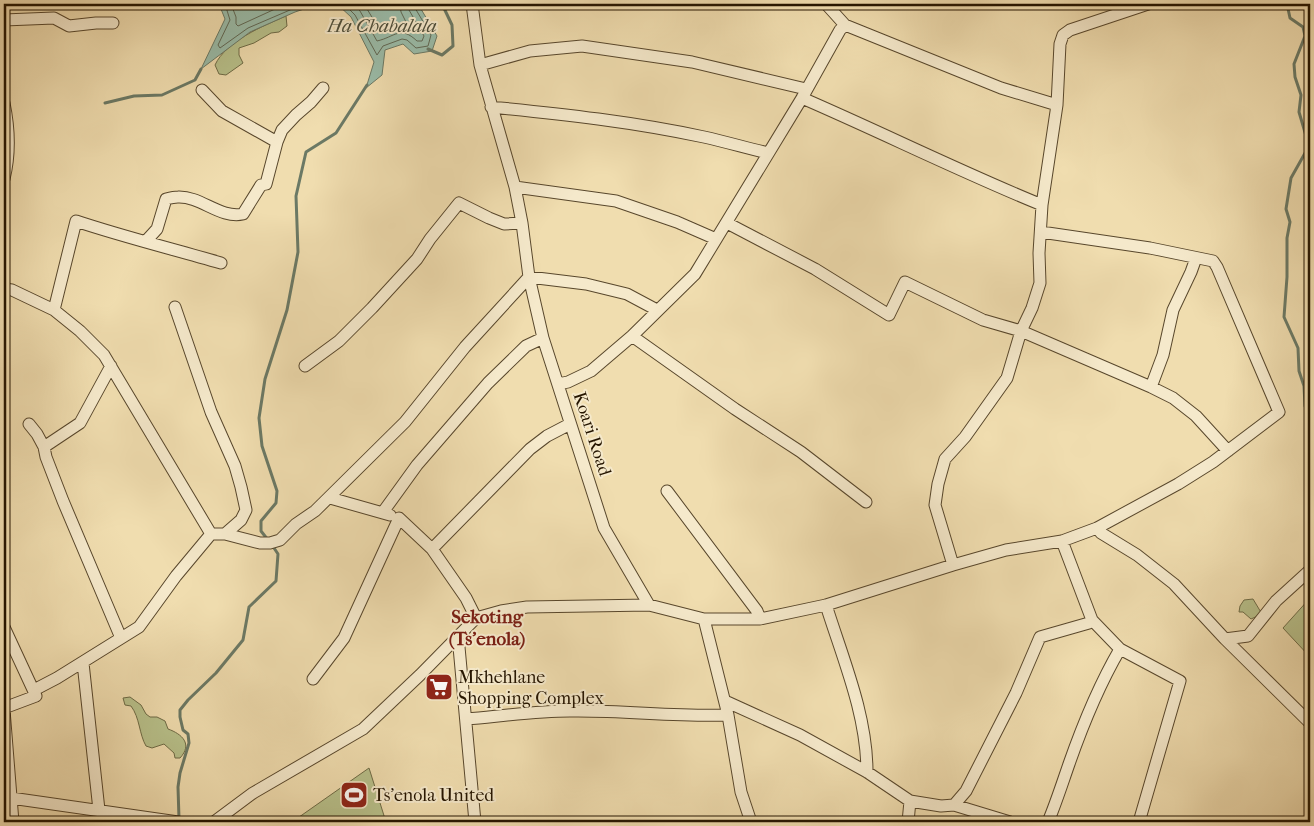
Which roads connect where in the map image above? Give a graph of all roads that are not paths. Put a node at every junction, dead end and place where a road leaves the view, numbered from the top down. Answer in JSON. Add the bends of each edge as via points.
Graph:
{"nodes":[{"id":1,"x":472,"y":4,"type":"edge"},
{"id":2,"x":826,"y":4,"type":"edge"},
{"id":3,"x":1148,"y":4,"type":"edge"},
{"id":4,"x":4,"y":20,"type":"edge"},
{"id":5,"x":113,"y":23,"type":"dead end"},
{"id":6,"x":845,"y":25,"type":"junction"},
{"id":7,"x":480,"y":65,"type":"junction"},
{"id":8,"x":323,"y":88,"type":"dead end"},
{"id":9,"x":202,"y":90,"type":"dead end"},
{"id":10,"x":804,"y":94,"type":"junction"},
{"id":11,"x":4,"y":103,"type":"edge"},
{"id":12,"x":1057,"y":105,"type":"junction"},
{"id":13,"x":491,"y":106,"type":"junction"},
{"id":14,"x":277,"y":142,"type":"junction"},
{"id":15,"x":768,"y":153,"type":"junction"},
{"id":16,"x":4,"y":179,"type":"edge"},
{"id":17,"x":515,"y":187,"type":"junction"},
{"id":18,"x":1042,"y":204,"type":"junction"},
{"id":19,"x":522,"y":223,"type":"junction"},
{"id":20,"x":727,"y":223,"type":"junction"},
{"id":21,"x":1041,"y":232,"type":"junction"},
{"id":22,"x":716,"y":239,"type":"junction"},
{"id":23,"x":146,"y":241,"type":"junction"},
{"id":24,"x":1196,"y":258,"type":"junction"},
{"id":25,"x":221,"y":263,"type":"dead end"},
{"id":26,"x":529,"y":277,"type":"junction"},
{"id":27,"x":4,"y":289,"type":"edge"},
{"id":28,"x":176,"y":306,"type":"dead end"},
{"id":29,"x":54,"y":310,"type":"junction"},
{"id":30,"x":657,"y":310,"type":"junction"},
{"id":31,"x":1021,"y":331,"type":"junction"},
{"id":32,"x":632,"y":336,"type":"junction"},
{"id":33,"x":544,"y":338,"type":"junction"},
{"id":34,"x":111,"y":366,"type":"junction"},
{"id":35,"x":305,"y":366,"type":"dead end"},
{"id":36,"x":558,"y":384,"type":"junction"},
{"id":37,"x":1151,"y":387,"type":"junction"},
{"id":38,"x":29,"y":424,"type":"dead end"},
{"id":39,"x":570,"y":424,"type":"junction"},
{"id":40,"x":44,"y":447,"type":"junction"},
{"id":41,"x":1228,"y":451,"type":"junction"},
{"id":42,"x":667,"y":491,"type":"dead end"},
{"id":43,"x":330,"y":498,"type":"junction"},
{"id":44,"x":866,"y":502,"type":"dead end"},
{"id":45,"x":383,"y":512,"type":"junction"},
{"id":46,"x":399,"y":518,"type":"junction"},
{"id":47,"x":1097,"y":528,"type":"junction"},
{"id":48,"x":210,"y":534,"type":"junction"},
{"id":49,"x":225,"y":534,"type":"junction"},
{"id":50,"x":1062,"y":542,"type":"junction"},
{"id":51,"x":432,"y":549,"type":"junction"},
{"id":52,"x":953,"y":565,"type":"junction"},
{"id":53,"x":1310,"y":570,"type":"edge"},
{"id":54,"x":649,"y":605,"type":"junction"},
{"id":55,"x":826,"y":605,"type":"junction"},
{"id":56,"x":476,"y":618,"type":"junction"},
{"id":57,"x":704,"y":618,"type":"junction"},
{"id":58,"x":760,"y":619,"type":"junction"},
{"id":59,"x":1092,"y":620,"type":"junction"},
{"id":60,"x":4,"y":627,"type":"edge"},
{"id":61,"x":458,"y":636,"type":"junction"},
{"id":62,"x":121,"y":638,"type":"junction"},
{"id":63,"x":1225,"y":639,"type":"junction"},
{"id":64,"x":1120,"y":648,"type":"junction"},
{"id":65,"x":83,"y":663,"type":"junction"},
{"id":66,"x":313,"y":679,"type":"dead end"},
{"id":67,"x":34,"y":690,"type":"junction"},
{"id":68,"x":725,"y":701,"type":"junction"},
{"id":69,"x":4,"y":709,"type":"edge"},
{"id":70,"x":728,"y":714,"type":"junction"},
{"id":71,"x":467,"y":719,"type":"junction"},
{"id":72,"x":1310,"y":723,"type":"edge"},
{"id":73,"x":867,"y":772,"type":"junction"},
{"id":74,"x":8,"y":798,"type":"edge"},
{"id":75,"x":910,"y":801,"type":"junction"},
{"id":76,"x":954,"y":805,"type":"junction"},
{"id":77,"x":99,"y":810,"type":"junction"},
{"id":78,"x":13,"y":822,"type":"edge"},
{"id":79,"x":178,"y":822,"type":"edge"},
{"id":80,"x":214,"y":822,"type":"edge"},
{"id":81,"x":475,"y":822,"type":"edge"},
{"id":82,"x":751,"y":822,"type":"edge"},
{"id":83,"x":908,"y":822,"type":"edge"},
{"id":84,"x":1010,"y":822,"type":"edge"},
{"id":85,"x":1048,"y":822,"type":"edge"},
{"id":86,"x":1139,"y":822,"type":"edge"}],
"edges":[{"from":1,"to":7,"type":"street","name":"Koari Road"},
{"from":2,"to":6,"type":"street"},
{"from":3,"to":12,"type":"street","via":[[1070,30],[1064,35],[1060,44]]},
{"from":4,"to":5,"type":"street","via":[[54,18],[69,26]]},
{"from":6,"to":10,"type":"street"},
{"from":6,"to":12,"type":"street","via":[[1001,88]]},
{"from":7,"to":10,"type":"street","via":[[530,51],[582,46],[692,62]]},
{"from":7,"to":13,"type":"street","name":"Koari Road"},
{"from":8,"to":14,"type":"street","via":[[282,130]]},
{"from":9,"to":14,"type":"street","via":[[222,111]]},
{"from":10,"to":15,"type":"street"},
{"from":10,"to":18,"type":"street","via":[[978,179]]},
{"from":11,"to":16,"type":"street","via":[[7,119]]},
{"from":12,"to":18,"type":"street"},
{"from":13,"to":15,"type":"street","via":[[646,126]]},
{"from":13,"to":17,"type":"street","name":"Koari Road"},
{"from":14,"to":23,"type":"street","via":[[266,184],[261,185],[243,214],[225,214],[195,200],[166,199],[156,229]]},
{"from":15,"to":20,"type":"street"},
{"from":17,"to":19,"type":"street","name":"Koari Road"},
{"from":17,"to":22,"type":"street","via":[[616,201]]},
{"from":18,"to":21,"type":"street"},
{"from":19,"to":26,"type":"street","name":"Koari Road"},
{"from":19,"to":35,"type":"street","via":[[504,224],[459,203],[417,259],[372,308],[339,341]]},
{"from":20,"to":22,"type":"street"},
{"from":20,"to":31,"type":"street","via":[[815,270],[889,315],[905,282],[983,320]]},
{"from":21,"to":24,"type":"street"},
{"from":21,"to":31,"type":"street","via":[[1040,283]]},
{"from":22,"to":30,"type":"street","via":[[695,274]]},
{"from":23,"to":25,"type":"street"},
{"from":23,"to":29,"type":"street","via":[[76,221]]},
{"from":24,"to":37,"type":"street","via":[[1173,310],[1163,355]]},
{"from":24,"to":41,"type":"street","via":[[1213,261],[1218,267],[1278,412]]},
{"from":26,"to":30,"type":"street","via":[[586,284],[627,294]]},
{"from":26,"to":33,"type":"street","name":"Koari Road"},
{"from":26,"to":43,"type":"street","via":[[465,347],[405,422]]},
{"from":27,"to":29,"type":"street"},
{"from":28,"to":49,"type":"street","via":[[209,404],[235,466],[246,510],[241,520]]},
{"from":29,"to":34,"type":"street","via":[[80,331]]},
{"from":30,"to":32,"type":"street"},
{"from":31,"to":37,"type":"street"},
{"from":31,"to":52,"type":"street","via":[[1007,378],[965,438],[946,459],[938,484],[935,505]]},
{"from":32,"to":36,"type":"street","via":[[591,371]]},
{"from":32,"to":44,"type":"street","via":[[801,452]]},
{"from":33,"to":36,"type":"street","name":"Koari Road"},
{"from":33,"to":45,"type":"street","via":[[526,346],[488,383],[417,465]]},
{"from":34,"to":40,"type":"street","via":[[80,423]]},
{"from":34,"to":48,"type":"street"},
{"from":36,"to":39,"type":"street","name":"Koari Road"},
{"from":37,"to":41,"type":"street","via":[[1173,398],[1196,416]]},
{"from":38,"to":40,"type":"street"},
{"from":39,"to":51,"type":"street","via":[[530,449]]},
{"from":39,"to":54,"type":"street","name":"Koari Road","via":[[604,528]]},
{"from":40,"to":62,"type":"street"},
{"from":41,"to":47,"type":"street","via":[[1178,484]]},
{"from":42,"to":58,"type":"street"},
{"from":43,"to":45,"type":"street"},
{"from":43,"to":49,"type":"street","via":[[280,540],[260,543]]},
{"from":45,"to":46,"type":"street"},
{"from":46,"to":51,"type":"street"},
{"from":46,"to":66,"type":"street","via":[[344,638]]},
{"from":47,"to":50,"type":"street"},
{"from":47,"to":63,"type":"street","via":[[1159,571]]},
{"from":48,"to":49,"type":"street"},
{"from":48,"to":62,"type":"street","via":[[139,627]]},
{"from":50,"to":52,"type":"street","via":[[1006,550]]},
{"from":50,"to":59,"type":"street"},
{"from":51,"to":56,"type":"street"},
{"from":52,"to":55,"type":"street"},
{"from":53,"to":63,"type":"street","via":[[1276,600],[1248,636]]},
{"from":54,"to":56,"type":"street","via":[[526,607]]},
{"from":54,"to":57,"type":"street"},
{"from":55,"to":58,"type":"street"},
{"from":55,"to":73,"type":"street","via":[[856,700],[867,751]]},
{"from":56,"to":61,"type":"street"},
{"from":57,"to":58,"type":"street"},
{"from":57,"to":68,"type":"street"},
{"from":59,"to":64,"type":"street"},
{"from":59,"to":76,"type":"street","via":[[1040,637],[1016,693],[966,791]]},
{"from":60,"to":67,"type":"street"},
{"from":61,"to":71,"type":"street"},
{"from":61,"to":80,"type":"street","via":[[363,729],[253,793]]},
{"from":62,"to":65,"type":"street"},
{"from":63,"to":72,"type":"street"},
{"from":64,"to":85,"type":"street","via":[[1085,722]]},
{"from":64,"to":86,"type":"street","via":[[1180,682]]},
{"from":65,"to":67,"type":"street"},
{"from":65,"to":77,"type":"street"},
{"from":67,"to":69,"type":"street","via":[[36,696]]},
{"from":68,"to":70,"type":"street"},
{"from":68,"to":73,"type":"street","via":[[800,735]]},
{"from":69,"to":74,"type":"street"},
{"from":70,"to":71,"type":"street","via":[[568,711]]},
{"from":70,"to":82,"type":"street","via":[[741,792]]},
{"from":71,"to":81,"type":"street"},
{"from":73,"to":75,"type":"street"},
{"from":74,"to":77,"type":"street"},
{"from":74,"to":78,"type":"street"},
{"from":75,"to":76,"type":"street"},
{"from":75,"to":83,"type":"street"},
{"from":76,"to":84,"type":"street"},
{"from":77,"to":79,"type":"street"}]}
